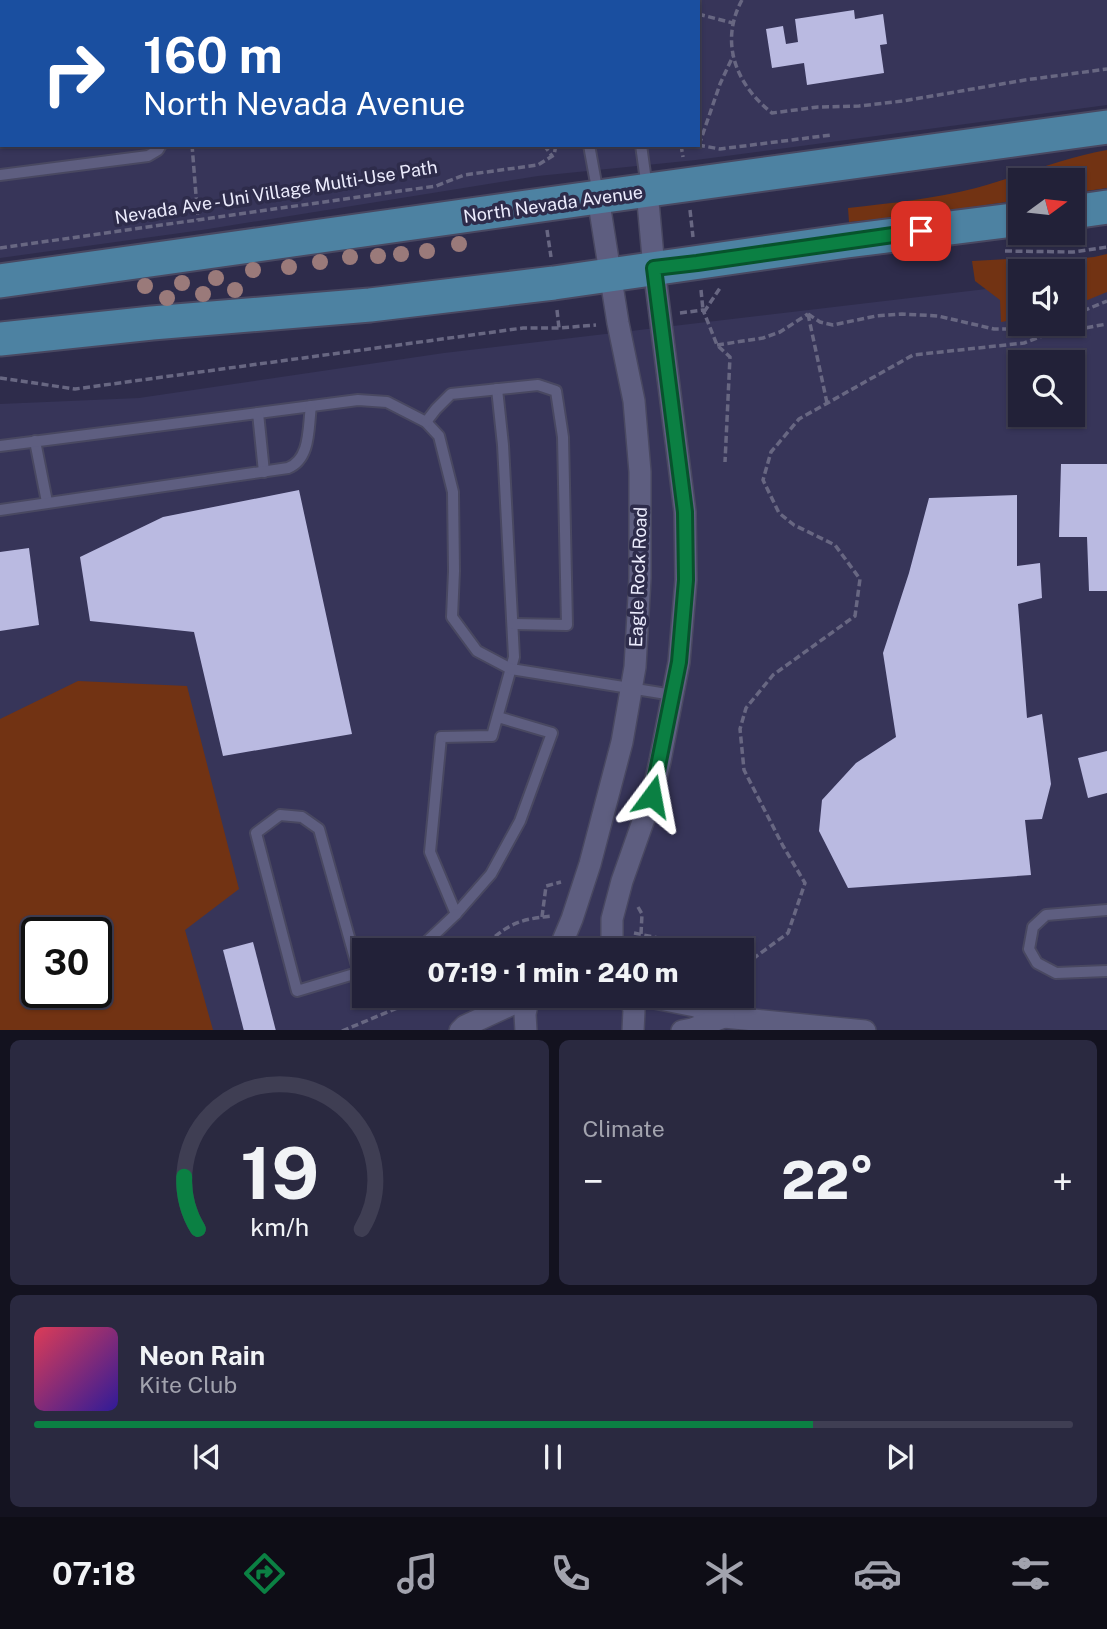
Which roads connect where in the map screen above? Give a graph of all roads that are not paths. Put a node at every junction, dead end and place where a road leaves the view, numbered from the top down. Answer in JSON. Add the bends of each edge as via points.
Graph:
{"nodes":[{"id":1,"x":1107,"y":127,"type":"edge"},
{"id":2,"x":160,"y":147,"type":"edge"},
{"id":3,"x":589,"y":147,"type":"edge"},
{"id":4,"x":641,"y":147,"type":"edge"},
{"id":5,"x":0,"y":175,"type":"edge"},
{"id":6,"x":647,"y":191,"type":"junction"},
{"id":7,"x":598,"y":197,"type":"junction"},
{"id":8,"x":1107,"y":207,"type":"edge"},
{"id":9,"x":1085,"y":210,"type":"edge"},
{"id":10,"x":1008,"y":221,"type":"edge"},
{"id":11,"x":654,"y":268,"type":"junction"},
{"id":12,"x":610,"y":276,"type":"junction"},
{"id":13,"x":0,"y":281,"type":"edge"},
{"id":14,"x":0,"y":340,"type":"edge"},
{"id":15,"x":497,"y":388,"type":"junction"},
{"id":16,"x":311,"y":406,"type":"junction"},
{"id":17,"x":258,"y":413,"type":"junction"},
{"id":18,"x":426,"y":422,"type":"junction"},
{"id":19,"x":35,"y":441,"type":"junction"},
{"id":20,"x":0,"y":446,"type":"edge"},
{"id":21,"x":264,"y":472,"type":"junction"},
{"id":22,"x":47,"y":502,"type":"junction"},
{"id":23,"x":0,"y":510,"type":"edge"},
{"id":24,"x":513,"y":624,"type":"junction"},
{"id":25,"x":511,"y":668,"type":"junction"},
{"id":26,"x":631,"y":688,"type":"junction"},
{"id":27,"x":673,"y":695,"type":"junction"},
{"id":28,"x":498,"y":717,"type":"junction"},
{"id":29,"x":1107,"y":910,"type":"edge"},
{"id":30,"x":456,"y":914,"type":"junction"},
{"id":31,"x":431,"y":938,"type":"edge"},
{"id":32,"x":564,"y":938,"type":"edge"},
{"id":33,"x":612,"y":938,"type":"edge"},
{"id":34,"x":1107,"y":971,"type":"edge"},
{"id":35,"x":361,"y":972,"type":"edge"},
{"id":36,"x":504,"y":1008,"type":"edge"},
{"id":37,"x":526,"y":1008,"type":"edge"},
{"id":38,"x":633,"y":1008,"type":"edge"},
{"id":39,"x":700,"y":1008,"type":"edge"},
{"id":40,"x":724,"y":1017,"type":"junction"},
{"id":41,"x":461,"y":1030,"type":"edge"},
{"id":42,"x":526,"y":1030,"type":"edge"},
{"id":43,"x":633,"y":1030,"type":"edge"},
{"id":44,"x":687,"y":1030,"type":"edge"},
{"id":45,"x":855,"y":1030,"type":"edge"}],
"edges":[{"from":1,"to":6,"type":"main road","name":"North Nevada Avenue"},
{"from":2,"to":5,"type":"lane","via":[[148,156]]},
{"from":3,"to":7,"type":"lane"},
{"from":4,"to":6,"type":"lane"},
{"from":6,"to":7,"type":"main road","name":"North Nevada Avenue"},
{"from":6,"to":11,"type":"street"},
{"from":7,"to":12,"type":"street","name":"Eagle Rock Road"},
{"from":7,"to":13,"type":"main road","name":"North Nevada Avenue"},
{"from":8,"to":9,"type":"main road"},
{"from":10,"to":11,"type":"main road"},
{"from":11,"to":12,"type":"main road"},
{"from":11,"to":27,"type":"street","via":[[685,512],[686,580]]},
{"from":12,"to":14,"type":"main road","via":[[370,305]]},
{"from":12,"to":26,"type":"street","name":"Eagle Rock Road","via":[[634,401],[640,472],[640,578]]},
{"from":15,"to":18,"type":"lane","via":[[451,394]]},
{"from":15,"to":24,"type":"lane"},
{"from":15,"to":24,"type":"lane","via":[[538,385],[556,391],[563,437],[567,625]]},
{"from":16,"to":17,"type":"lane"},
{"from":16,"to":18,"type":"lane","via":[[358,400],[387,402]]},
{"from":16,"to":21,"type":"lane","via":[[306,446],[297,465]]},
{"from":17,"to":19,"type":"lane"},
{"from":17,"to":21,"type":"lane"},
{"from":18,"to":25,"type":"lane","via":[[439,436],[453,492],[452,617],[477,651]]},
{"from":19,"to":20,"type":"lane"},
{"from":19,"to":22,"type":"lane"},
{"from":21,"to":22,"type":"lane"},
{"from":22,"to":23,"type":"lane"},
{"from":24,"to":25,"type":"lane"},
{"from":25,"to":26,"type":"lane"},
{"from":25,"to":28,"type":"lane"},
{"from":26,"to":27,"type":"lane"},
{"from":26,"to":32,"type":"street","name":"Eagle Rock Road","via":[[590,864]]},
{"from":27,"to":33,"type":"street","via":[[652,796],[612,919]]},
{"from":28,"to":30,"type":"lane","via":[[492,736],[441,737],[430,852]]},
{"from":28,"to":30,"type":"lane","via":[[552,733],[520,821],[491,874]]},
{"from":29,"to":34,"type":"lane","via":[[1046,915],[1034,928],[1030,949],[1037,963],[1056,973]]},
{"from":30,"to":31,"type":"lane"},
{"from":35,"to":35,"type":"lane","via":[[297,991],[256,833],[280,815],[302,817],[318,829]]},
{"from":36,"to":41,"type":"street"},
{"from":37,"to":42,"type":"street"},
{"from":38,"to":43,"type":"street"},
{"from":39,"to":40,"type":"street"},
{"from":40,"to":44,"type":"street"},
{"from":40,"to":45,"type":"street"}]}
